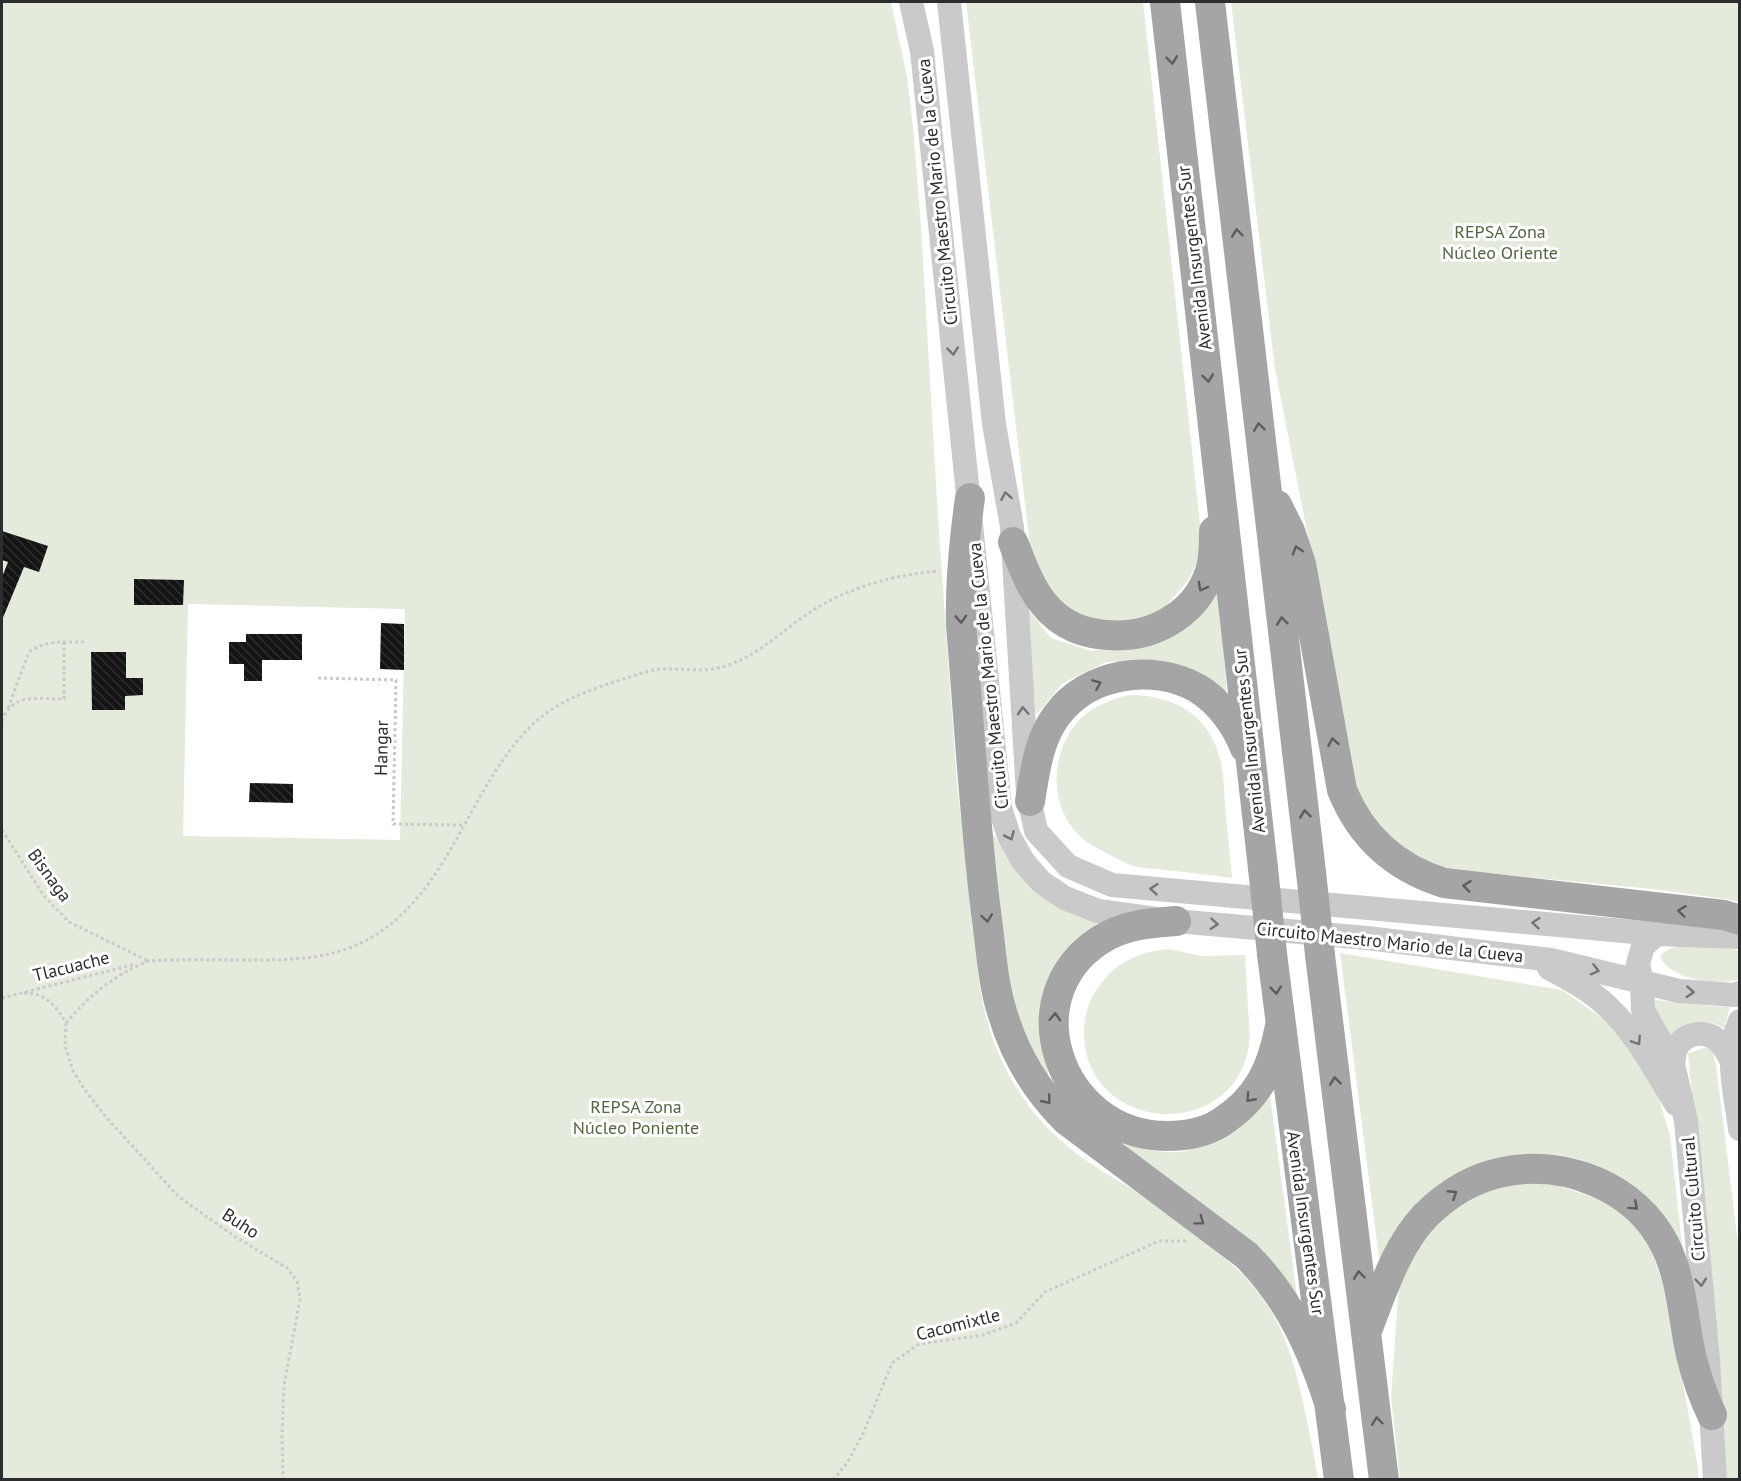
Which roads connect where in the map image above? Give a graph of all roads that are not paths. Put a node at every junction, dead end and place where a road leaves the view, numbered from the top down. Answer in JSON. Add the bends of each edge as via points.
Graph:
{"nodes":[{"id":1,"x":911,"y":2,"type":"edge"},
{"id":2,"x":949,"y":2,"type":"edge"},
{"id":3,"x":1165,"y":2,"type":"edge"},
{"id":4,"x":1210,"y":2,"type":"edge"},
{"id":5,"x":1216,"y":447,"type":"junction"},
{"id":6,"x":1266,"y":486,"type":"junction"},
{"id":7,"x":970,"y":498,"type":"junction"},
{"id":8,"x":1013,"y":542,"type":"junction"},
{"id":9,"x":1253,"y":776,"type":"junction"},
{"id":10,"x":1030,"y":801,"type":"junction"},
{"id":11,"x":1740,"y":920,"type":"edge"},
{"id":12,"x":1176,"y":921,"type":"junction"},
{"id":13,"x":1657,"y":934,"type":"junction"},
{"id":14,"x":1740,"y":937,"type":"edge"},
{"id":15,"x":1504,"y":954,"type":"junction"},
{"id":16,"x":1642,"y":982,"type":"junction"},
{"id":17,"x":1740,"y":993,"type":"edge"},
{"id":18,"x":1740,"y":1021,"type":"edge"},
{"id":19,"x":1280,"y":1026,"type":"junction"},
{"id":20,"x":1731,"y":1059,"type":"junction"},
{"id":21,"x":1673,"y":1064,"type":"junction"},
{"id":22,"x":1686,"y":1121,"type":"junction"},
{"id":23,"x":1740,"y":1129,"type":"edge"},
{"id":24,"x":1366,"y":1333,"type":"junction"},
{"id":25,"x":1331,"y":1409,"type":"junction"},
{"id":26,"x":1712,"y":1415,"type":"junction"},
{"id":27,"x":1339,"y":1479,"type":"edge"},
{"id":28,"x":1384,"y":1479,"type":"edge"},
{"id":29,"x":1714,"y":1479,"type":"edge"}],
"edges":[{"from":1,"to":7,"type":"street","name":"Circuito Maestro Mario de la Cueva","one_way":true,"via":[[922,51]]},
{"from":8,"to":2,"type":"street","name":"Circuito Maestro Mario de la Cueva","one_way":true,"via":[[994,424]]},
{"from":3,"to":5,"type":"main road","name":"Avenida Insurgentes Sur","one_way":true},
{"from":6,"to":4,"type":"main road","one_way":true},
{"from":5,"to":8,"type":"main road","one_way":true,"via":[[1212,564],[1196,597],[1167,624],[1145,633],[1122,636],[1097,634],[1066,623],[1034,591]]},
{"from":5,"to":9,"type":"main road","name":"Avenida Insurgentes Sur"},
{"from":11,"to":6,"type":"main road","one_way":true,"via":[[1724,915],[1444,884],[1411,870],[1387,853],[1356,819],[1342,790],[1301,564],[1290,531]]},
{"from":24,"to":6,"type":"main road","one_way":true,"bridge":true},
{"from":7,"to":12,"type":"street","name":"Circuito Maestro Mario de la Cueva","one_way":true,"via":[[1000,808],[1009,836],[1041,882],[1065,898],[1098,911]]},
{"from":7,"to":25,"type":"main road","one_way":true,"via":[[961,625],[980,865],[996,988],[1017,1052],[1060,1114],[1259,1268],[1282,1297],[1311,1350]]},
{"from":10,"to":8,"type":"street","name":"Circuito Maestro Mario de la Cueva","one_way":true},
{"from":10,"to":9,"type":"main road","one_way":true,"via":[[1040,749],[1065,705],[1096,684],[1135,675],[1172,678],[1208,695],[1239,735]]},
{"from":9,"to":19,"type":"main road","name":"Avenida Insurgentes Sur","one_way":true,"bridge":true},
{"from":13,"to":10,"type":"street","name":"Circuito Maestro Mario de la Cueva","one_way":true,"via":[[1112,885],[1068,866],[1036,831]]},
{"from":12,"to":15,"type":"street","name":"Circuito Maestro Mario de la Cueva","one_way":true},
{"from":19,"to":12,"type":"main road","one_way":true,"via":[[1260,1086],[1248,1101],[1212,1128],[1188,1135],[1135,1132],[1114,1124],[1083,1099],[1061,1063],[1055,1034],[1054,1011],[1068,974],[1085,952],[1108,936],[1132,926]]},
{"from":13,"to":14,"type":"street","name":"Circuito Maestro Mario de la Cueva"},
{"from":13,"to":16,"type":"street","name":"Circuito Cultural","via":[[1643,946],[1638,964]]},
{"from":15,"to":16,"type":"street","name":"Circuito Maestro Mario de la Cueva","one_way":true,"via":[[1551,960]]},
{"from":15,"to":22,"type":"street","one_way":true,"via":[[1544,965],[1607,1006],[1632,1034]]},
{"from":16,"to":17,"type":"street","name":"Circuito Maestro Mario de la Cueva","one_way":true,"via":[[1679,991]]},
{"from":16,"to":21,"type":"street","name":"Circuito Cultural","via":[[1643,1010]]},
{"from":18,"to":20,"type":"street"},
{"from":19,"to":25,"type":"main road","name":"Avenida Insurgentes Sur"},
{"from":20,"to":21,"type":"street","via":[[1715,1037],[1700,1033],[1686,1037],[1676,1049]]},
{"from":20,"to":23,"type":"street"},
{"from":21,"to":22,"type":"street","name":"Circuito Cultural"},
{"from":22,"to":26,"type":"street","name":"Circuito Cultural","one_way":true},
{"from":24,"to":26,"type":"main road","one_way":true,"via":[[1402,1247],[1437,1204],[1466,1185],[1503,1172],[1571,1173],[1600,1183],[1624,1198],[1647,1218],[1666,1246],[1680,1292],[1691,1356]]},
{"from":28,"to":24,"type":"main road","one_way":true},
{"from":25,"to":27,"type":"main road","name":"Avenida Insurgentes Sur"},
{"from":26,"to":29,"type":"street","name":"Circuito Cultural"}]}
